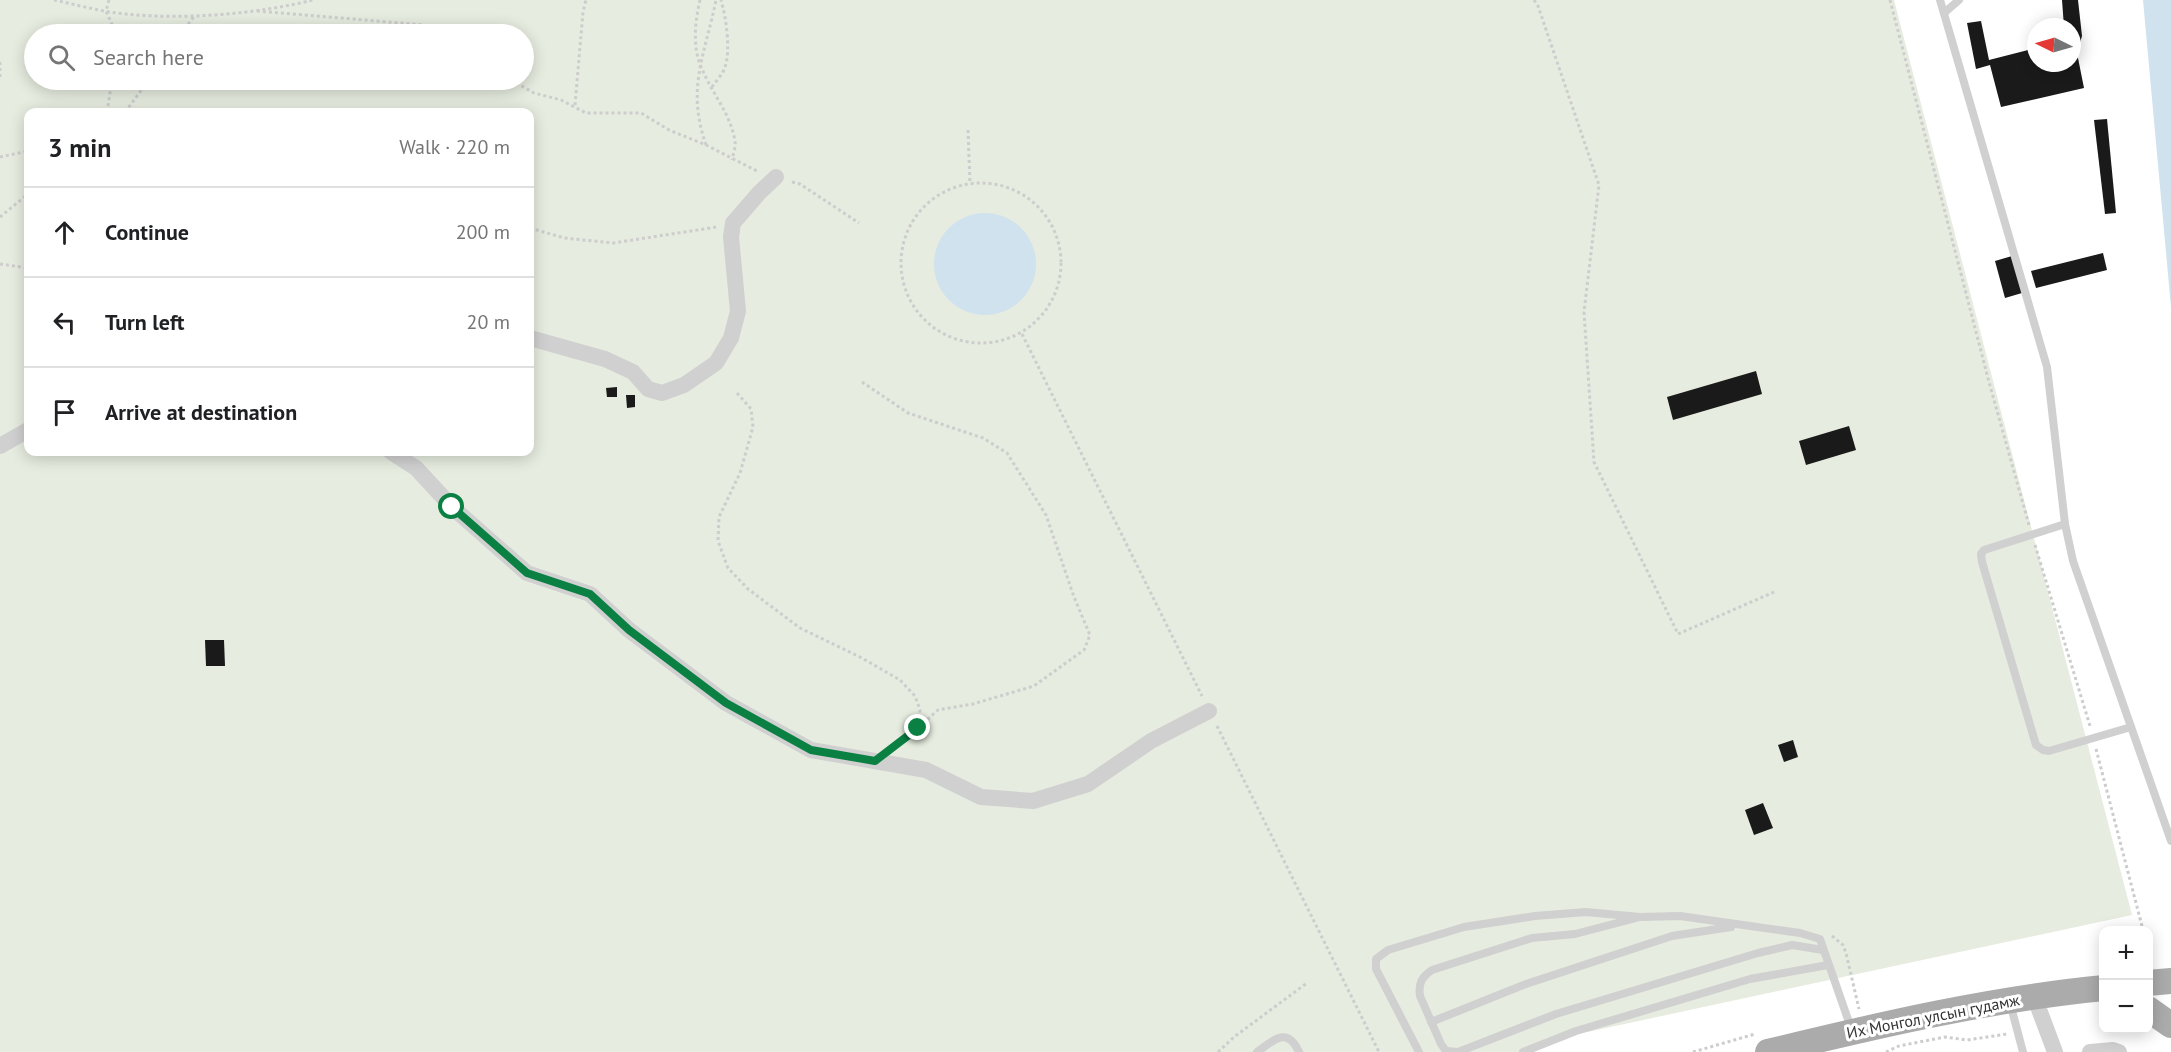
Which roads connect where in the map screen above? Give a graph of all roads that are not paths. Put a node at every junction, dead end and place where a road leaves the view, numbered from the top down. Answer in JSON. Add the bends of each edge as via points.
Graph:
{"nodes":[{"id":1,"x":1940,"y":0,"type":"edge"},
{"id":2,"x":1959,"y":0,"type":"edge"},
{"id":3,"x":1944,"y":13,"type":"junction"},
{"id":4,"x":776,"y":177,"type":"road end"},
{"id":5,"x":534,"y":339,"type":"edge"},
{"id":6,"x":24,"y":432,"type":"edge"},
{"id":7,"x":0,"y":446,"type":"edge"},
{"id":8,"x":397,"y":456,"type":"edge"},
{"id":9,"x":2065,"y":524,"type":"junction"},
{"id":10,"x":1209,"y":711,"type":"road end"},
{"id":11,"x":2131,"y":727,"type":"junction"},
{"id":12,"x":2171,"y":841,"type":"edge"},
{"id":13,"x":1640,"y":917,"type":"junction"},
{"id":14,"x":1740,"y":926,"type":"junction"},
{"id":15,"x":1823,"y":950,"type":"junction"},
{"id":16,"x":1828,"y":965,"type":"junction"},
{"id":17,"x":2099,"y":989,"type":"edge"},
{"id":18,"x":2022,"y":998,"type":"junction"},
{"id":19,"x":2153,"y":1012,"type":"edge"},
{"id":20,"x":1431,"y":1022,"type":"junction"},
{"id":21,"x":2171,"y":1025,"type":"edge"},
{"id":22,"x":1852,"y":1032,"type":"junction"},
{"id":23,"x":1257,"y":1052,"type":"edge"},
{"id":24,"x":1299,"y":1052,"type":"edge"},
{"id":25,"x":1419,"y":1052,"type":"edge"},
{"id":26,"x":1523,"y":1052,"type":"edge"},
{"id":27,"x":1768,"y":1052,"type":"edge"},
{"id":28,"x":2023,"y":1052,"type":"edge"},
{"id":29,"x":2055,"y":1052,"type":"edge"},
{"id":30,"x":2090,"y":1052,"type":"edge"},
{"id":31,"x":2119,"y":1052,"type":"edge"}],
"edges":[{"from":1,"to":3,"type":"lane"},
{"from":2,"to":3,"type":"lane"},
{"from":3,"to":9,"type":"lane","via":[[2047,367]]},
{"from":4,"to":5,"type":"street","via":[[733,223],[738,311],[731,338],[716,363],[684,385],[662,393],[648,389],[633,372],[604,359]]},
{"from":6,"to":7,"type":"street"},
{"from":8,"to":10,"type":"street","via":[[416,468],[452,507],[527,573],[590,594],[629,630],[726,703],[811,750],[926,770],[981,797],[1033,801],[1088,784],[1151,741]]},
{"from":9,"to":11,"type":"lane","via":[[2073,561]]},
{"from":9,"to":11,"type":"lane","via":[[1981,554],[2036,745],[2049,750]]},
{"from":11,"to":12,"type":"lane"},
{"from":13,"to":14,"type":"lane","via":[[1680,916]]},
{"from":13,"to":20,"type":"lane","via":[[1575,934],[1532,938],[1432,970],[1423,976],[1418,987]]},
{"from":13,"to":25,"type":"lane","via":[[1586,912],[1535,916],[1464,927],[1388,950],[1376,959],[1376,969]]},
{"from":14,"to":15,"type":"lane","via":[[1800,933],[1820,939]]},
{"from":14,"to":20,"type":"lane","via":[[1672,936],[1526,984]]},
{"from":15,"to":16,"type":"lane"},
{"from":15,"to":20,"type":"lane","via":[[1792,945],[1758,953],[1556,1014],[1458,1052],[1446,1051]]},
{"from":16,"to":22,"type":"lane"},
{"from":16,"to":26,"type":"lane","via":[[1750,979],[1576,1031]]},
{"from":17,"to":18,"type":"main road","name":"Их Монгол улсын гудамж"},
{"from":18,"to":22,"type":"main road","name":"Их Монгол улсын гудамж"},
{"from":18,"to":28,"type":"lane","via":[[2018,1031]]},
{"from":18,"to":29,"type":"street"},
{"from":19,"to":21,"type":"main road"},
{"from":22,"to":27,"type":"main road","name":"Их Монгол улсын гудамж"},
{"from":23,"to":24,"type":"lane","via":[[1277,1038],[1287,1038],[1294,1041]]},
{"from":30,"to":31,"type":"street"}]}
